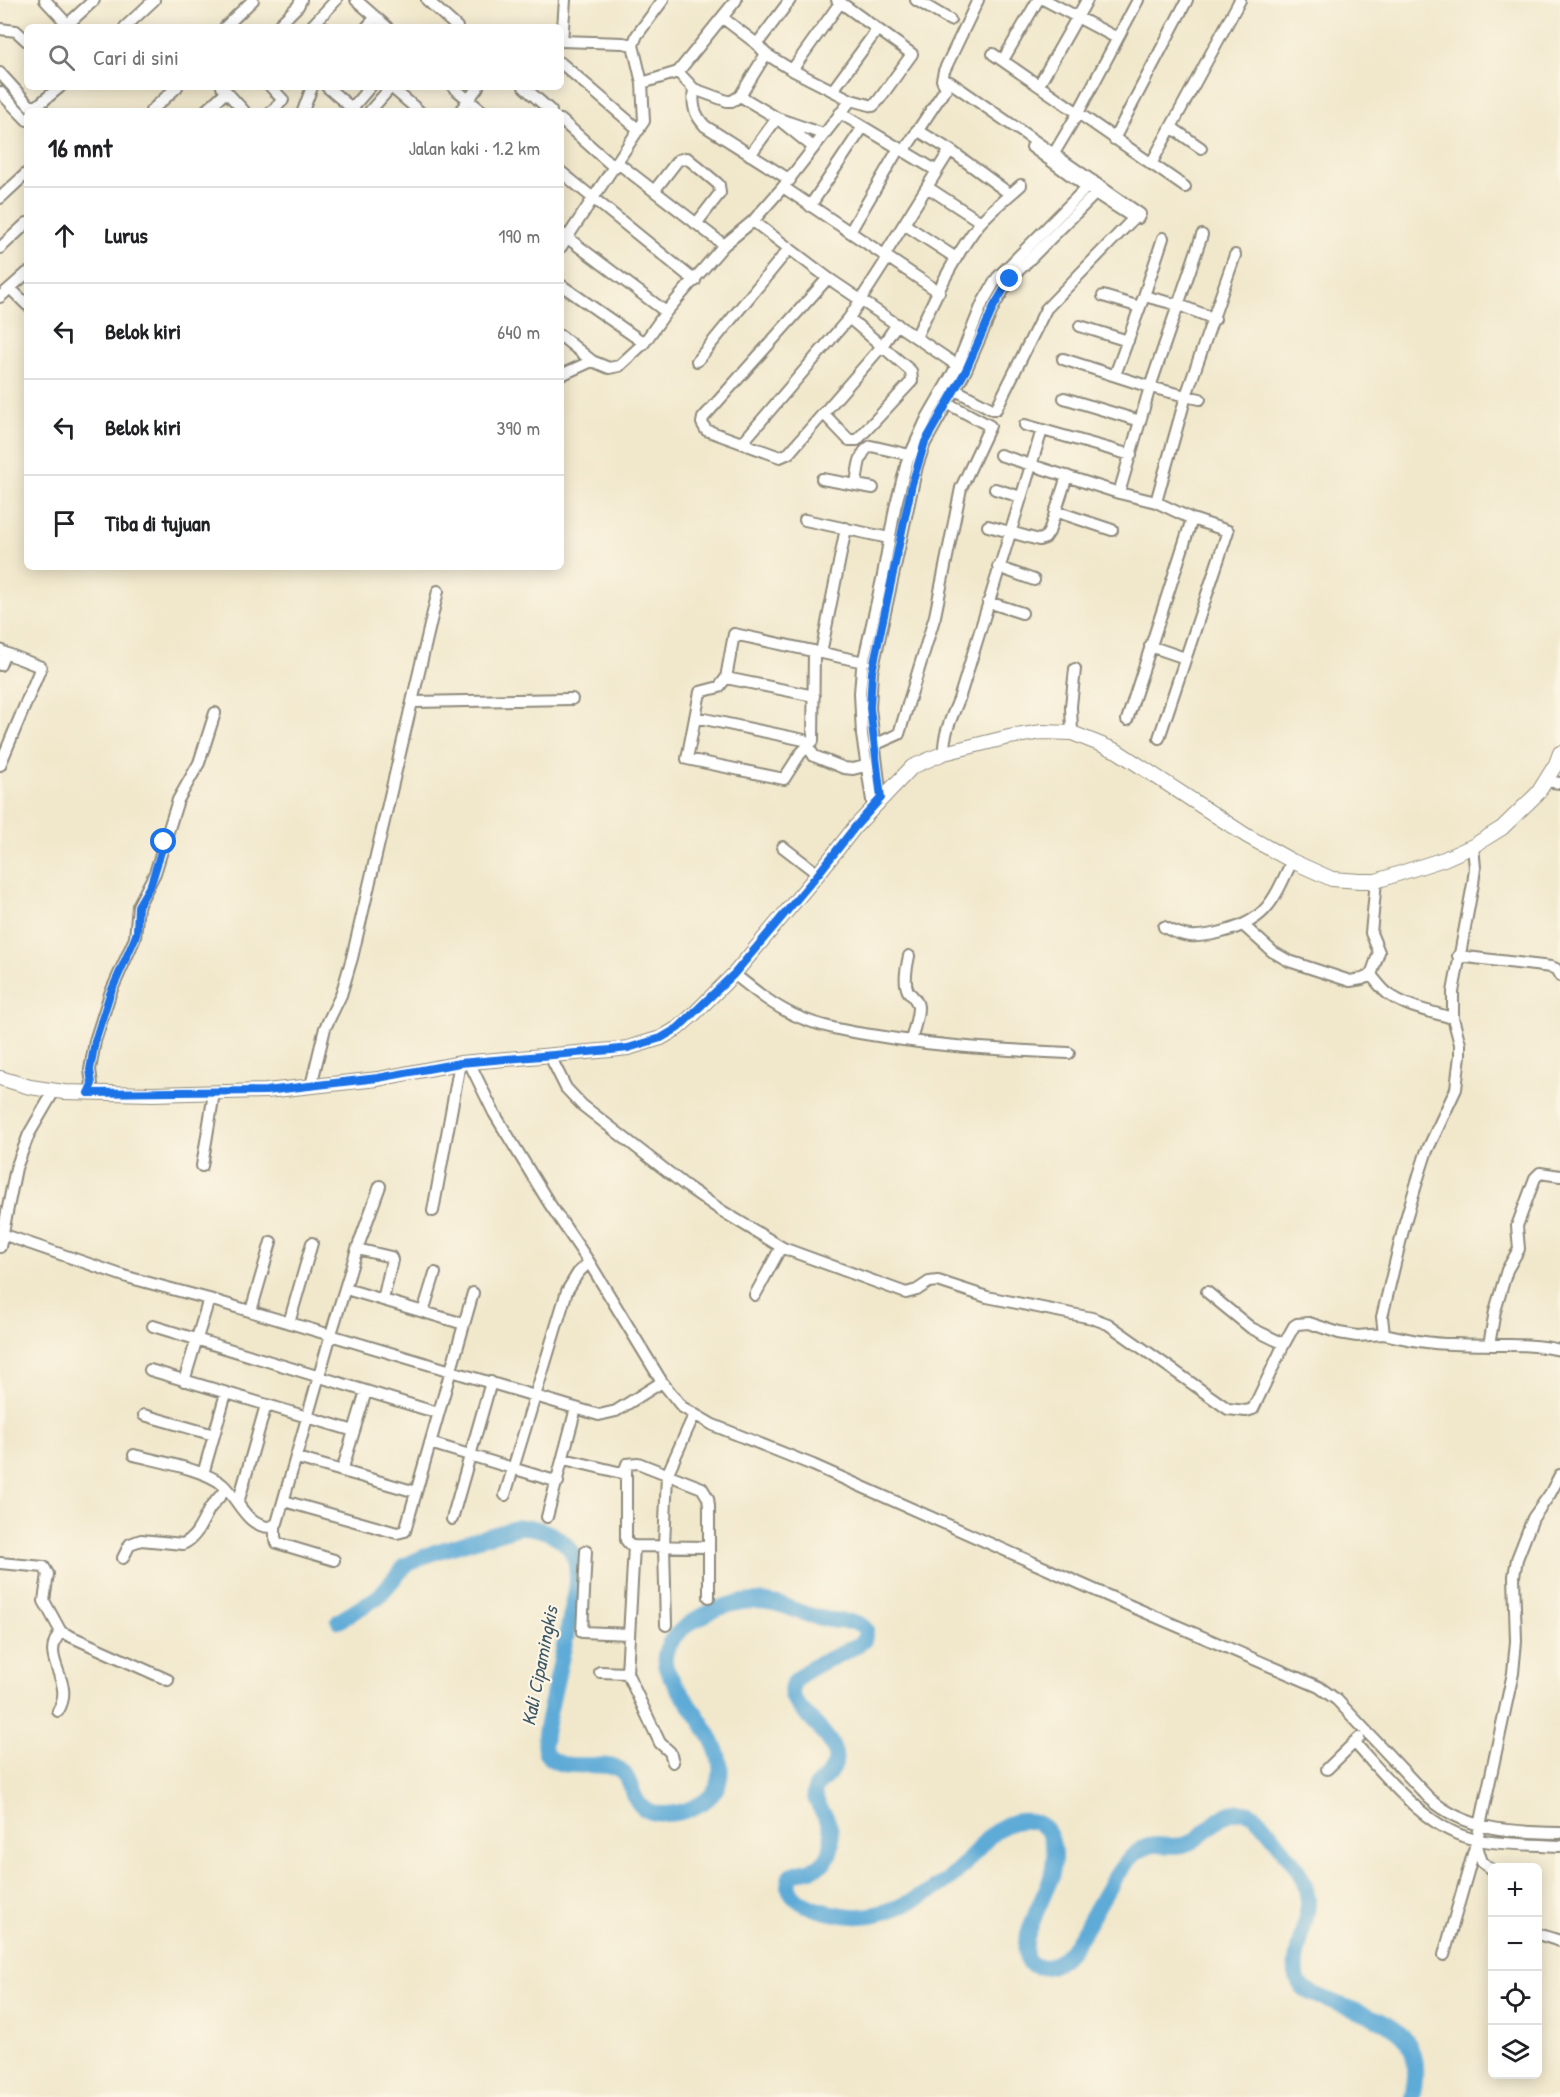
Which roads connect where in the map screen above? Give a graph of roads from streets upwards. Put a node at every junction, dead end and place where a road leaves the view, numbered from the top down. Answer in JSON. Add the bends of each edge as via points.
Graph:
{"nodes":[{"id":1,"x":45,"y":0,"type":"edge"},
{"id":2,"x":94,"y":0,"type":"edge"},
{"id":3,"x":154,"y":0,"type":"edge"},
{"id":4,"x":253,"y":0,"type":"edge"},
{"id":5,"x":301,"y":0,"type":"edge"},
{"id":6,"x":336,"y":0,"type":"edge"},
{"id":7,"x":356,"y":0,"type":"edge"},
{"id":8,"x":427,"y":0,"type":"edge"},
{"id":9,"x":565,"y":0,"type":"edge"},
{"id":10,"x":663,"y":0,"type":"edge"},
{"id":11,"x":736,"y":0,"type":"edge"},
{"id":12,"x":790,"y":0,"type":"edge"},
{"id":13,"x":916,"y":0,"type":"edge"},
{"id":14,"x":978,"y":0,"type":"edge"},
{"id":15,"x":1038,"y":0,"type":"edge"},
{"id":16,"x":1045,"y":0,"type":"edge"},
{"id":17,"x":1087,"y":0,"type":"edge"},
{"id":18,"x":1138,"y":0,"type":"edge"},
{"id":19,"x":1187,"y":0,"type":"edge"},
{"id":20,"x":1240,"y":0,"type":"edge"},
{"id":21,"x":839,"y":1,"type":"edge"},
{"id":22,"x":930,"y":4,"type":"edge"},
{"id":23,"x":376,"y":17,"type":"junction"},
{"id":24,"x":723,"y":18,"type":"junction"},
{"id":25,"x":1078,"y":18,"type":"junction"},
{"id":26,"x":950,"y":20,"type":"dead end"},
{"id":27,"x":68,"y":24,"type":"edge"},
{"id":28,"x":70,"y":24,"type":"edge"},
{"id":29,"x":129,"y":24,"type":"edge"},
{"id":30,"x":228,"y":24,"type":"edge"},
{"id":31,"x":280,"y":24,"type":"edge"},
{"id":32,"x":314,"y":24,"type":"edge"},
{"id":33,"x":370,"y":24,"type":"edge"},
{"id":34,"x":384,"y":24,"type":"edge"},
{"id":35,"x":454,"y":24,"type":"edge"},
{"id":36,"x":563,"y":24,"type":"edge"},
{"id":37,"x":0,"y":29,"type":"edge"},
{"id":38,"x":877,"y":30,"type":"junction"},
{"id":39,"x":24,"y":38,"type":"edge"},
{"id":40,"x":1117,"y":38,"type":"junction"},
{"id":41,"x":564,"y":41,"type":"edge"},
{"id":42,"x":757,"y":44,"type":"junction"},
{"id":43,"x":633,"y":45,"type":"junction"},
{"id":44,"x":766,"y":54,"type":"junction"},
{"id":45,"x":564,"y":66,"type":"edge"},
{"id":46,"x":792,"y":70,"type":"junction"},
{"id":47,"x":678,"y":72,"type":"junction"},
{"id":48,"x":0,"y":73,"type":"edge"},
{"id":49,"x":642,"y":83,"type":"junction"},
{"id":50,"x":946,"y":83,"type":"junction"},
{"id":51,"x":1039,"y":85,"type":"junction"},
{"id":52,"x":694,"y":89,"type":"junction"},
{"id":53,"x":56,"y":90,"type":"edge"},
{"id":54,"x":174,"y":90,"type":"edge"},
{"id":55,"x":223,"y":90,"type":"edge"},
{"id":56,"x":225,"y":90,"type":"edge"},
{"id":57,"x":274,"y":90,"type":"edge"},
{"id":58,"x":311,"y":90,"type":"edge"},
{"id":59,"x":331,"y":90,"type":"edge"},
{"id":60,"x":368,"y":90,"type":"edge"},
{"id":61,"x":388,"y":90,"type":"edge"},
{"id":62,"x":394,"y":90,"type":"edge"},
{"id":63,"x":456,"y":90,"type":"edge"},
{"id":64,"x":476,"y":90,"type":"edge"},
{"id":65,"x":527,"y":90,"type":"edge"},
{"id":66,"x":833,"y":90,"type":"junction"},
{"id":67,"x":0,"y":92,"type":"edge"},
{"id":68,"x":740,"y":96,"type":"junction"},
{"id":69,"x":468,"y":100,"type":"junction"},
{"id":70,"x":850,"y":100,"type":"junction"},
{"id":71,"x":154,"y":108,"type":"edge"},
{"id":72,"x":208,"y":108,"type":"edge"},
{"id":73,"x":241,"y":108,"type":"edge"},
{"id":74,"x":275,"y":108,"type":"edge"},
{"id":75,"x":304,"y":108,"type":"edge"},
{"id":76,"x":352,"y":108,"type":"edge"},
{"id":77,"x":355,"y":108,"type":"edge"},
{"id":78,"x":373,"y":108,"type":"edge"},
{"id":79,"x":416,"y":108,"type":"edge"},
{"id":80,"x":462,"y":108,"type":"edge"},
{"id":81,"x":478,"y":108,"type":"edge"},
{"id":82,"x":547,"y":108,"type":"edge"},
{"id":83,"x":840,"y":113,"type":"junction"},
{"id":84,"x":1078,"y":113,"type":"junction"},
{"id":85,"x":24,"y":117,"type":"edge"},
{"id":86,"x":777,"y":118,"type":"junction"},
{"id":87,"x":564,"y":123,"type":"edge"},
{"id":88,"x":863,"y":127,"type":"junction"},
{"id":89,"x":1171,"y":127,"type":"junction"},
{"id":90,"x":639,"y":130,"type":"junction"},
{"id":91,"x":917,"y":130,"type":"junction"},
{"id":92,"x":823,"y":134,"type":"junction"},
{"id":93,"x":1114,"y":139,"type":"junction"},
{"id":94,"x":813,"y":147,"type":"junction"},
{"id":95,"x":1201,"y":148,"type":"dead end"},
{"id":96,"x":901,"y":150,"type":"junction"},
{"id":97,"x":950,"y":150,"type":"junction"},
{"id":98,"x":750,"y":155,"type":"junction"},
{"id":99,"x":1052,"y":158,"type":"junction"},
{"id":100,"x":1151,"y":164,"type":"junction"},
{"id":101,"x":616,"y":166,"type":"junction"},
{"id":102,"x":936,"y":171,"type":"junction"},
{"id":103,"x":564,"y":174,"type":"edge"},
{"id":104,"x":24,"y":177,"type":"edge"},
{"id":105,"x":787,"y":183,"type":"junction"},
{"id":106,"x":1021,"y":185,"type":"dead end"},
{"id":107,"x":927,"y":187,"type":"junction"},
{"id":108,"x":1094,"y":187,"type":"junction"},
{"id":109,"x":1185,"y":187,"type":"dead end"},
{"id":110,"x":654,"y":191,"type":"junction"},
{"id":111,"x":1010,"y":194,"type":"junction"},
{"id":112,"x":0,"y":198,"type":"edge"},
{"id":113,"x":594,"y":198,"type":"junction"},
{"id":114,"x":810,"y":206,"type":"junction"},
{"id":115,"x":753,"y":221,"type":"junction"},
{"id":116,"x":981,"y":222,"type":"junction"},
{"id":117,"x":696,"y":224,"type":"junction"},
{"id":118,"x":904,"y":224,"type":"junction"},
{"id":119,"x":24,"y":226,"type":"edge"},
{"id":120,"x":850,"y":232,"type":"junction"},
{"id":121,"x":1202,"y":236,"type":"dead end"},
{"id":122,"x":564,"y":238,"type":"edge"},
{"id":123,"x":1163,"y":238,"type":"dead end"},
{"id":124,"x":564,"y":240,"type":"edge"},
{"id":125,"x":724,"y":245,"type":"junction"},
{"id":126,"x":0,"y":248,"type":"edge"},
{"id":127,"x":788,"y":250,"type":"junction"},
{"id":128,"x":1235,"y":255,"type":"dead end"},
{"id":129,"x":886,"y":257,"type":"junction"},
{"id":130,"x":956,"y":258,"type":"junction"},
{"id":131,"x":24,"y":276,"type":"edge"},
{"id":132,"x":828,"y":278,"type":"junction"},
{"id":133,"x":694,"y":281,"type":"junction"},
{"id":134,"x":564,"y":287,"type":"edge"},
{"id":135,"x":10,"y":288,"type":"junction"},
{"id":136,"x":939,"y":292,"type":"junction"},
{"id":137,"x":1103,"y":296,"type":"dead end"},
{"id":138,"x":0,"y":297,"type":"edge"},
{"id":139,"x":860,"y":299,"type":"junction"},
{"id":140,"x":1142,"y":301,"type":"junction"},
{"id":141,"x":24,"y":302,"type":"edge"},
{"id":142,"x":1179,"y":306,"type":"junction"},
{"id":143,"x":666,"y":312,"type":"junction"},
{"id":144,"x":849,"y":318,"type":"junction"},
{"id":145,"x":1215,"y":319,"type":"junction"},
{"id":146,"x":897,"y":324,"type":"junction"},
{"id":147,"x":1080,"y":326,"type":"dead end"},
{"id":148,"x":916,"y":337,"type":"junction"},
{"id":149,"x":564,"y":338,"type":"edge"},
{"id":150,"x":1128,"y":341,"type":"junction"},
{"id":151,"x":644,"y":343,"type":"junction"},
{"id":152,"x":882,"y":346,"type":"junction"},
{"id":153,"x":1063,"y":359,"type":"dead end"},
{"id":154,"x":592,"y":361,"type":"junction"},
{"id":155,"x":697,"y":361,"type":"dead end"},
{"id":156,"x":961,"y":368,"type":"junction"},
{"id":157,"x":564,"y":374,"type":"edge"},
{"id":158,"x":1115,"y":375,"type":"junction"},
{"id":159,"x":950,"y":387,"type":"junction"},
{"id":160,"x":1150,"y":387,"type":"junction"},
{"id":161,"x":1186,"y":396,"type":"junction"},
{"id":162,"x":1064,"y":398,"type":"dead end"},
{"id":163,"x":1200,"y":399,"type":"dead end"},
{"id":164,"x":947,"y":403,"type":"junction"},
{"id":165,"x":824,"y":414,"type":"junction"},
{"id":166,"x":1140,"y":421,"type":"junction"},
{"id":167,"x":1025,"y":425,"type":"dead end"},
{"id":168,"x":1042,"y":430,"type":"junction"},
{"id":169,"x":743,"y":442,"type":"junction"},
{"id":170,"x":910,"y":455,"type":"junction"},
{"id":171,"x":1000,"y":455,"type":"dead end"},
{"id":172,"x":1131,"y":455,"type":"junction"},
{"id":173,"x":1031,"y":464,"type":"junction"},
{"id":174,"x":1067,"y":476,"type":"junction"},
{"id":175,"x":822,"y":479,"type":"dead end"},
{"id":176,"x":856,"y":485,"type":"junction"},
{"id":177,"x":873,"y":488,"type":"dead end"},
{"id":178,"x":995,"y":489,"type":"dead end"},
{"id":179,"x":1119,"y":493,"type":"junction"},
{"id":180,"x":1021,"y":497,"type":"junction"},
{"id":181,"x":1156,"y":502,"type":"junction"},
{"id":182,"x":1055,"y":512,"type":"junction"},
{"id":183,"x":1192,"y":519,"type":"junction"},
{"id":184,"x":805,"y":520,"type":"dead end"},
{"id":185,"x":988,"y":526,"type":"dead end"},
{"id":186,"x":846,"y":528,"type":"junction"},
{"id":187,"x":1112,"y":530,"type":"dead end"},
{"id":188,"x":1009,"y":532,"type":"junction"},
{"id":189,"x":890,"y":538,"type":"junction"},
{"id":190,"x":998,"y":567,"type":"junction"},
{"id":191,"x":1034,"y":580,"type":"dead end"},
{"id":192,"x":438,"y":591,"type":"dead end"},
{"id":193,"x":988,"y":602,"type":"junction"},
{"id":194,"x":1022,"y":613,"type":"dead end"},
{"id":195,"x":1150,"y":646,"type":"junction"},
{"id":196,"x":3,"y":652,"type":"edge"},
{"id":197,"x":818,"y":652,"type":"junction"},
{"id":198,"x":1185,"y":658,"type":"junction"},
{"id":199,"x":864,"y":662,"type":"junction"},
{"id":200,"x":0,"y":665,"type":"edge"},
{"id":201,"x":1075,"y":669,"type":"dead end"},
{"id":202,"x":726,"y":678,"type":"junction"},
{"id":203,"x":814,"y":696,"type":"junction"},
{"id":204,"x":572,"y":699,"type":"dead end"},
{"id":205,"x":414,"y":702,"type":"junction"},
{"id":206,"x":215,"y":713,"type":"dead end"},
{"id":207,"x":695,"y":717,"type":"junction"},
{"id":208,"x":1127,"y":720,"type":"dead end"},
{"id":209,"x":1071,"y":728,"type":"junction"},
{"id":210,"x":1159,"y":738,"type":"dead end"},
{"id":211,"x":874,"y":745,"type":"junction"},
{"id":212,"x":808,"y":747,"type":"junction"},
{"id":213,"x":944,"y":748,"type":"junction"},
{"id":214,"x":1560,"y":753,"type":"edge"},
{"id":215,"x":871,"y":764,"type":"junction"},
{"id":216,"x":0,"y":765,"type":"edge"},
{"id":217,"x":1553,"y":782,"type":"edge"},
{"id":218,"x":877,"y":802,"type":"junction"},
{"id":219,"x":1473,"y":846,"type":"junction"},
{"id":220,"x":783,"y":847,"type":"dead end"},
{"id":221,"x":1292,"y":861,"type":"junction"},
{"id":222,"x":815,"y":873,"type":"junction"},
{"id":223,"x":1376,"y":881,"type":"junction"},
{"id":224,"x":1244,"y":926,"type":"junction"},
{"id":225,"x":1164,"y":927,"type":"dead end"},
{"id":226,"x":909,"y":956,"type":"dead end"},
{"id":227,"x":1458,"y":956,"type":"junction"},
{"id":228,"x":734,"y":974,"type":"junction"},
{"id":229,"x":1371,"y":975,"type":"junction"},
{"id":230,"x":1560,"y":976,"type":"edge"},
{"id":231,"x":1453,"y":1018,"type":"junction"},
{"id":232,"x":911,"y":1041,"type":"junction"},
{"id":233,"x":1069,"y":1053,"type":"dead end"},
{"id":234,"x":550,"y":1056,"type":"junction"},
{"id":235,"x":465,"y":1062,"type":"junction"},
{"id":236,"x":0,"y":1078,"type":"edge"},
{"id":237,"x":312,"y":1080,"type":"junction"},
{"id":238,"x":90,"y":1089,"type":"junction"},
{"id":239,"x":54,"y":1091,"type":"junction"},
{"id":240,"x":213,"y":1093,"type":"junction"},
{"id":241,"x":202,"y":1166,"type":"dead end"},
{"id":242,"x":1560,"y":1176,"type":"edge"},
{"id":243,"x":380,"y":1186,"type":"dead end"},
{"id":244,"x":433,"y":1211,"type":"dead end"},
{"id":245,"x":2,"y":1234,"type":"junction"},
{"id":246,"x":271,"y":1242,"type":"dead end"},
{"id":247,"x":312,"y":1243,"type":"dead end"},
{"id":248,"x":0,"y":1246,"type":"edge"},
{"id":249,"x":781,"y":1247,"type":"junction"},
{"id":250,"x":357,"y":1249,"type":"junction"},
{"id":251,"x":589,"y":1262,"type":"junction"},
{"id":252,"x":435,"y":1273,"type":"dead end"},
{"id":253,"x":346,"y":1289,"type":"junction"},
{"id":254,"x":1207,"y":1292,"type":"dead end"},
{"id":255,"x":473,"y":1293,"type":"dead end"},
{"id":256,"x":756,"y":1295,"type":"dead end"},
{"id":257,"x":209,"y":1299,"type":"junction"},
{"id":258,"x":383,"y":1300,"type":"junction"},
{"id":259,"x":251,"y":1311,"type":"junction"},
{"id":260,"x":423,"y":1312,"type":"junction"},
{"id":261,"x":289,"y":1323,"type":"junction"},
{"id":262,"x":464,"y":1324,"type":"junction"},
{"id":263,"x":153,"y":1326,"type":"dead end"},
{"id":264,"x":331,"y":1334,"type":"junction"},
{"id":265,"x":1384,"y":1334,"type":"junction"},
{"id":266,"x":197,"y":1340,"type":"junction"},
{"id":267,"x":1284,"y":1344,"type":"junction"},
{"id":268,"x":1490,"y":1345,"type":"junction"},
{"id":269,"x":1560,"y":1350,"type":"edge"},
{"id":270,"x":451,"y":1370,"type":"junction"},
{"id":271,"x":150,"y":1371,"type":"dead end"},
{"id":272,"x":319,"y":1377,"type":"junction"},
{"id":273,"x":184,"y":1381,"type":"junction"},
{"id":274,"x":491,"y":1382,"type":"junction"},
{"id":275,"x":662,"y":1382,"type":"junction"},
{"id":276,"x":366,"y":1391,"type":"junction"},
{"id":277,"x":226,"y":1393,"type":"junction"},
{"id":278,"x":536,"y":1396,"type":"junction"},
{"id":279,"x":266,"y":1405,"type":"junction"},
{"id":280,"x":576,"y":1408,"type":"junction"},
{"id":281,"x":438,"y":1413,"type":"junction"},
{"id":282,"x":144,"y":1415,"type":"dead end"},
{"id":283,"x":694,"y":1415,"type":"junction"},
{"id":284,"x":308,"y":1418,"type":"junction"},
{"id":285,"x":354,"y":1431,"type":"junction"},
{"id":286,"x":214,"y":1435,"type":"junction"},
{"id":287,"x":430,"y":1443,"type":"junction"},
{"id":288,"x":134,"y":1455,"type":"dead end"},
{"id":289,"x":470,"y":1455,"type":"junction"},
{"id":290,"x":297,"y":1458,"type":"junction"},
{"id":291,"x":564,"y":1459,"type":"junction"},
{"id":292,"x":513,"y":1469,"type":"junction"},
{"id":293,"x":342,"y":1471,"type":"junction"},
{"id":294,"x":203,"y":1474,"type":"junction"},
{"id":295,"x":626,"y":1474,"type":"junction"},
{"id":296,"x":1560,"y":1474,"type":"edge"},
{"id":297,"x":667,"y":1475,"type":"junction"},
{"id":298,"x":558,"y":1482,"type":"junction"},
{"id":299,"x":226,"y":1489,"type":"junction"},
{"id":300,"x":416,"y":1492,"type":"junction"},
{"id":301,"x":505,"y":1495,"type":"dead end"},
{"id":302,"x":284,"y":1501,"type":"junction"},
{"id":303,"x":238,"y":1503,"type":"junction"},
{"id":304,"x":547,"y":1517,"type":"dead end"},
{"id":305,"x":452,"y":1519,"type":"dead end"},
{"id":306,"x":275,"y":1525,"type":"junction"},
{"id":307,"x":634,"y":1546,"type":"junction"},
{"id":308,"x":664,"y":1546,"type":"junction"},
{"id":309,"x":708,"y":1547,"type":"junction"},
{"id":310,"x":586,"y":1551,"type":"dead end"},
{"id":311,"x":123,"y":1558,"type":"dead end"},
{"id":312,"x":334,"y":1560,"type":"dead end"},
{"id":313,"x":0,"y":1563,"type":"edge"},
{"id":314,"x":709,"y":1597,"type":"dead end"},
{"id":315,"x":666,"y":1625,"type":"dead end"},
{"id":316,"x":61,"y":1632,"type":"junction"},
{"id":317,"x":628,"y":1634,"type":"junction"},
{"id":318,"x":600,"y":1672,"type":"dead end"},
{"id":319,"x":627,"y":1673,"type":"junction"},
{"id":320,"x":168,"y":1680,"type":"dead end"},
{"id":321,"x":58,"y":1712,"type":"dead end"},
{"id":322,"x":1366,"y":1731,"type":"junction"},
{"id":323,"x":1354,"y":1742,"type":"junction"},
{"id":324,"x":673,"y":1762,"type":"dead end"},
{"id":325,"x":1327,"y":1769,"type":"dead end"},
{"id":326,"x":1418,"y":1786,"type":"junction"},
{"id":327,"x":1406,"y":1798,"type":"junction"},
{"id":328,"x":1479,"y":1826,"type":"junction"},
{"id":329,"x":1532,"y":1832,"type":"junction"},
{"id":330,"x":1560,"y":1833,"type":"edge"},
{"id":331,"x":1476,"y":1842,"type":"junction"},
{"id":332,"x":1528,"y":1844,"type":"junction"},
{"id":333,"x":1560,"y":1846,"type":"edge"},
{"id":334,"x":1488,"y":1867,"type":"edge"},
{"id":335,"x":1542,"y":1935,"type":"edge"},
{"id":336,"x":1560,"y":1941,"type":"edge"},
{"id":337,"x":1444,"y":1955,"type":"dead end"}],
"edges":[{"from":1,"to":27,"type":"street"},
{"from":2,"to":28,"type":"street"},
{"from":3,"to":29,"type":"street"},
{"from":4,"to":30,"type":"street"},
{"from":5,"to":31,"type":"street"},
{"from":6,"to":32,"type":"street"},
{"from":7,"to":23,"type":"street"},
{"from":8,"to":35,"type":"street"},
{"from":9,"to":36,"type":"street"},
{"from":10,"to":43,"type":"street"},
{"from":11,"to":24,"type":"street"},
{"from":12,"to":42,"type":"street"},
{"from":13,"to":22,"type":"street"},
{"from":14,"to":50,"type":"street","via":[[944,71]]},
{"from":15,"to":51,"type":"street","via":[[998,57]]},
{"from":16,"to":25,"type":"street"},
{"from":17,"to":25,"type":"street"},
{"from":18,"to":40,"type":"street"},
{"from":19,"to":93,"type":"street"},
{"from":20,"to":89,"type":"street"},
{"from":21,"to":38,"type":"street"},
{"from":21,"to":46,"type":"street"},
{"from":22,"to":26,"type":"street"},
{"from":23,"to":33,"type":"street"},
{"from":23,"to":34,"type":"street"},
{"from":24,"to":42,"type":"street"},
{"from":24,"to":47,"type":"street"},
{"from":25,"to":40,"type":"street"},
{"from":25,"to":51,"type":"street"},
{"from":37,"to":39,"type":"street","via":[[16,31]]},
{"from":38,"to":66,"type":"street"},
{"from":38,"to":70,"type":"street","via":[[912,54],[876,104]]},
{"from":40,"to":84,"type":"street"},
{"from":41,"to":43,"type":"street"},
{"from":42,"to":44,"type":"street"},
{"from":43,"to":49,"type":"street"},
{"from":44,"to":46,"type":"street"},
{"from":44,"to":68,"type":"street"},
{"from":45,"to":90,"type":"street"},
{"from":46,"to":66,"type":"street"},
{"from":47,"to":49,"type":"street"},
{"from":47,"to":52,"type":"street"},
{"from":48,"to":53,"type":"street","via":[[30,106],[37,106]]},
{"from":49,"to":90,"type":"street","via":[[644,121]]},
{"from":50,"to":91,"type":"street"},
{"from":50,"to":99,"type":"street"},
{"from":51,"to":84,"type":"street"},
{"from":52,"to":68,"type":"street","via":[[727,101]]},
{"from":52,"to":98,"type":"street","via":[[696,116]]},
{"from":54,"to":71,"type":"street"},
{"from":55,"to":72,"type":"street"},
{"from":56,"to":73,"type":"street"},
{"from":57,"to":74,"type":"street","via":[[283,100]]},
{"from":58,"to":75,"type":"street"},
{"from":59,"to":76,"type":"street"},
{"from":60,"to":77,"type":"street"},
{"from":61,"to":78,"type":"street"},
{"from":62,"to":79,"type":"street"},
{"from":63,"to":69,"type":"street"},
{"from":64,"to":69,"type":"street"},
{"from":65,"to":82,"type":"street"},
{"from":66,"to":70,"type":"street"},
{"from":67,"to":85,"type":"street"},
{"from":68,"to":86,"type":"street"},
{"from":69,"to":80,"type":"street"},
{"from":69,"to":81,"type":"street"},
{"from":70,"to":83,"type":"street"},
{"from":83,"to":88,"type":"street"},
{"from":83,"to":92,"type":"street"},
{"from":84,"to":93,"type":"street"},
{"from":84,"to":99,"type":"street"},
{"from":86,"to":92,"type":"street"},
{"from":86,"to":94,"type":"street"},
{"from":86,"to":98,"type":"street"},
{"from":87,"to":101,"type":"street"},
{"from":88,"to":96,"type":"street"},
{"from":88,"to":114,"type":"street"},
{"from":89,"to":95,"type":"street"},
{"from":89,"to":100,"type":"street"},
{"from":90,"to":101,"type":"street"},
{"from":91,"to":96,"type":"street"},
{"from":91,"to":97,"type":"street"},
{"from":92,"to":94,"type":"street"},
{"from":93,"to":100,"type":"street"},
{"from":94,"to":105,"type":"street"},
{"from":96,"to":102,"type":"street"},
{"from":96,"to":120,"type":"street"},
{"from":97,"to":102,"type":"street"},
{"from":97,"to":111,"type":"street"},
{"from":98,"to":105,"type":"street"},
{"from":99,"to":108,"type":"street"},
{"from":100,"to":109,"type":"street"},
{"from":101,"to":110,"type":"street"},
{"from":101,"to":113,"type":"street"},
{"from":102,"to":107,"type":"street"},
{"from":103,"to":113,"type":"street"},
{"from":104,"to":112,"type":"street"},
{"from":105,"to":114,"type":"street"},
{"from":105,"to":115,"type":"street"},
{"from":106,"to":111,"type":"street"},
{"from":107,"to":116,"type":"street"},
{"from":107,"to":118,"type":"street"},
{"from":108,"to":156,"type":"street","via":[[997,278],[983,302]]},
{"from":108,"to":159,"type":"street","via":[[1140,214],[1138,218],[1046,309],[996,409]]},
{"from":110,"to":117,"type":"street"},
{"from":110,"to":117,"type":"street","via":[[678,160],[687,158],[720,188]]},
{"from":111,"to":116,"type":"street"},
{"from":113,"to":122,"type":"street"},
{"from":113,"to":133,"type":"street"},
{"from":114,"to":120,"type":"street"},
{"from":115,"to":125,"type":"street"},
{"from":115,"to":127,"type":"street"},
{"from":116,"to":130,"type":"street"},
{"from":117,"to":125,"type":"street"},
{"from":118,"to":129,"type":"street"},
{"from":118,"to":130,"type":"street"},
{"from":119,"to":126,"type":"street"},
{"from":120,"to":129,"type":"street"},
{"from":121,"to":142,"type":"street"},
{"from":123,"to":140,"type":"street"},
{"from":124,"to":143,"type":"street"},
{"from":125,"to":133,"type":"street"},
{"from":127,"to":132,"type":"street"},
{"from":127,"to":155,"type":"street"},
{"from":128,"to":145,"type":"street"},
{"from":129,"to":136,"type":"street"},
{"from":129,"to":139,"type":"street"},
{"from":130,"to":136,"type":"street"},
{"from":131,"to":135,"type":"street"},
{"from":132,"to":139,"type":"street"},
{"from":132,"to":169,"type":"street","via":[[703,418],[706,430]]},
{"from":133,"to":143,"type":"street"},
{"from":134,"to":151,"type":"street"},
{"from":135,"to":138,"type":"street"},
{"from":135,"to":141,"type":"street"},
{"from":136,"to":148,"type":"street"},
{"from":137,"to":140,"type":"street"},
{"from":139,"to":144,"type":"street"},
{"from":139,"to":146,"type":"street"},
{"from":140,"to":142,"type":"street"},
{"from":140,"to":150,"type":"street"},
{"from":142,"to":145,"type":"street"},
{"from":142,"to":160,"type":"street"},
{"from":143,"to":151,"type":"street"},
{"from":144,"to":152,"type":"street"},
{"from":144,"to":169,"type":"street"},
{"from":145,"to":161,"type":"street"},
{"from":146,"to":148,"type":"street"},
{"from":146,"to":152,"type":"street"},
{"from":147,"to":150,"type":"street"},
{"from":148,"to":156,"type":"street"},
{"from":149,"to":154,"type":"street"},
{"from":150,"to":158,"type":"street"},
{"from":151,"to":154,"type":"street","via":[[619,366],[609,368]]},
{"from":152,"to":165,"type":"street"},
{"from":152,"to":165,"type":"street","via":[[911,371],[912,381],[857,440],[849,440]]},
{"from":153,"to":158,"type":"street"},
{"from":154,"to":157,"type":"street"},
{"from":156,"to":159,"type":"street"},
{"from":158,"to":160,"type":"street"},
{"from":159,"to":164,"type":"street"},
{"from":159,"to":170,"type":"street","via":[[927,418]]},
{"from":160,"to":161,"type":"street"},
{"from":160,"to":166,"type":"street"},
{"from":161,"to":163,"type":"street"},
{"from":161,"to":181,"type":"street"},
{"from":162,"to":166,"type":"street"},
{"from":164,"to":211,"type":"street","via":[[925,442],[912,484],[872,672]]},
{"from":164,"to":211,"type":"street","via":[[990,426],[961,489],[935,616],[899,734]]},
{"from":165,"to":169,"type":"street","via":[[784,456]]},
{"from":166,"to":172,"type":"street"},
{"from":167,"to":168,"type":"street"},
{"from":168,"to":172,"type":"street"},
{"from":168,"to":173,"type":"street"},
{"from":170,"to":176,"type":"street","via":[[867,448],[862,453]]},
{"from":170,"to":189,"type":"street"},
{"from":171,"to":173,"type":"street"},
{"from":172,"to":179,"type":"street"},
{"from":173,"to":174,"type":"street"},
{"from":173,"to":180,"type":"street"},
{"from":174,"to":179,"type":"street"},
{"from":174,"to":182,"type":"street"},
{"from":175,"to":176,"type":"street"},
{"from":176,"to":177,"type":"street"},
{"from":178,"to":180,"type":"street"},
{"from":179,"to":181,"type":"street"},
{"from":180,"to":188,"type":"street"},
{"from":181,"to":183,"type":"street"},
{"from":182,"to":187,"type":"street"},
{"from":182,"to":188,"type":"street","via":[[1045,538]]},
{"from":183,"to":195,"type":"street"},
{"from":183,"to":198,"type":"street","via":[[1228,531]]},
{"from":184,"to":186,"type":"street"},
{"from":185,"to":188,"type":"street"},
{"from":186,"to":189,"type":"street"},
{"from":186,"to":197,"type":"street"},
{"from":188,"to":190,"type":"street"},
{"from":189,"to":199,"type":"street"},
{"from":190,"to":191,"type":"street"},
{"from":190,"to":193,"type":"street"},
{"from":192,"to":205,"type":"street"},
{"from":193,"to":194,"type":"street"},
{"from":193,"to":213,"type":"street"},
{"from":195,"to":198,"type":"street"},
{"from":195,"to":208,"type":"street"},
{"from":196,"to":200,"type":"street"},
{"from":196,"to":216,"type":"street","via":[[41,667]]},
{"from":197,"to":199,"type":"street"},
{"from":197,"to":202,"type":"street","via":[[734,634]]},
{"from":197,"to":203,"type":"street"},
{"from":198,"to":210,"type":"street"},
{"from":199,"to":215,"type":"street","via":[[860,715]]},
{"from":201,"to":209,"type":"street"},
{"from":202,"to":203,"type":"street"},
{"from":202,"to":207,"type":"street","via":[[719,687],[700,692]]},
{"from":203,"to":212,"type":"street","via":[[813,741]]},
{"from":204,"to":205,"type":"street"},
{"from":205,"to":237,"type":"street","via":[[352,958],[341,995],[325,1028]]},
{"from":206,"to":238,"type":"street","via":[[199,763],[178,800],[155,873],[138,906],[137,931],[95,1041]]},
{"from":207,"to":212,"type":"street","via":[[804,740]]},
{"from":207,"to":212,"type":"street","via":[[687,759],[784,779]]},
{"from":209,"to":213,"type":"street"},
{"from":209,"to":221,"type":"street","via":[[1117,751]]},
{"from":211,"to":215,"type":"street"},
{"from":212,"to":215,"type":"street","via":[[814,756],[844,768]]},
{"from":213,"to":218,"type":"street","via":[[912,767]]},
{"from":214,"to":217,"type":"street"},
{"from":215,"to":218,"type":"street"},
{"from":217,"to":219,"type":"street","via":[[1502,828]]},
{"from":218,"to":222,"type":"street"},
{"from":219,"to":223,"type":"street"},
{"from":219,"to":227,"type":"street","via":[[1473,884]]},
{"from":220,"to":222,"type":"street"},
{"from":221,"to":223,"type":"street","via":[[1332,879]]},
{"from":221,"to":224,"type":"street","via":[[1268,907]]},
{"from":222,"to":228,"type":"street"},
{"from":223,"to":229,"type":"street","via":[[1371,933],[1379,952]]},
{"from":224,"to":225,"type":"street","via":[[1191,937]]},
{"from":224,"to":229,"type":"street","via":[[1289,961],[1350,981]]},
{"from":226,"to":232,"type":"street","via":[[906,983],[918,1006]]},
{"from":227,"to":230,"type":"street","via":[[1551,967]]},
{"from":227,"to":231,"type":"street"},
{"from":228,"to":232,"type":"street","via":[[794,1015],[846,1030]]},
{"from":228,"to":234,"type":"street","via":[[678,1028],[661,1038],[628,1048]]},
{"from":229,"to":231,"type":"street","via":[[1385,992],[1407,1004]]},
{"from":231,"to":265,"type":"street","via":[[1460,1044],[1456,1089],[1426,1153],[1410,1203],[1382,1317]]},
{"from":232,"to":233,"type":"street"},
{"from":234,"to":235,"type":"street"},
{"from":234,"to":249,"type":"street","via":[[566,1088],[582,1105],[686,1186]]},
{"from":235,"to":237,"type":"street","via":[[378,1078]]},
{"from":235,"to":244,"type":"street"},
{"from":235,"to":251,"type":"street"},
{"from":236,"to":239,"type":"street"},
{"from":237,"to":240,"type":"street","via":[[266,1091]]},
{"from":238,"to":239,"type":"street"},
{"from":238,"to":240,"type":"street"},
{"from":239,"to":245,"type":"street","via":[[23,1147],[11,1183]]},
{"from":240,"to":241,"type":"street"},
{"from":242,"to":268,"type":"street","via":[[1540,1173],[1535,1178],[1517,1226],[1519,1249],[1507,1270]]},
{"from":243,"to":250,"type":"street"},
{"from":245,"to":248,"type":"street"},
{"from":245,"to":257,"type":"street","via":[[116,1273]]},
{"from":246,"to":259,"type":"street"},
{"from":247,"to":261,"type":"street"},
{"from":249,"to":256,"type":"street"},
{"from":249,"to":267,"type":"street","via":[[906,1293],[938,1281],[987,1297],[1092,1317],[1108,1324],[1228,1409],[1253,1409]]},
{"from":250,"to":253,"type":"street"},
{"from":250,"to":258,"type":"street","via":[[391,1257]]},
{"from":251,"to":275,"type":"street"},
{"from":251,"to":278,"type":"street","via":[[567,1291]]},
{"from":252,"to":260,"type":"street"},
{"from":253,"to":258,"type":"street"},
{"from":253,"to":264,"type":"street"},
{"from":254,"to":267,"type":"street","via":[[1251,1328]]},
{"from":255,"to":262,"type":"street"},
{"from":257,"to":259,"type":"street"},
{"from":257,"to":266,"type":"street"},
{"from":258,"to":260,"type":"street"},
{"from":259,"to":261,"type":"street"},
{"from":260,"to":262,"type":"street"},
{"from":261,"to":264,"type":"street"},
{"from":262,"to":270,"type":"street"},
{"from":263,"to":266,"type":"street"},
{"from":264,"to":270,"type":"street"},
{"from":264,"to":272,"type":"street"},
{"from":265,"to":267,"type":"street","via":[[1357,1336],[1302,1322],[1294,1326]]},
{"from":265,"to":268,"type":"street","via":[[1439,1344]]},
{"from":266,"to":272,"type":"street"},
{"from":266,"to":273,"type":"street"},
{"from":268,"to":269,"type":"street"},
{"from":270,"to":274,"type":"street"},
{"from":270,"to":281,"type":"street"},
{"from":271,"to":273,"type":"street"},
{"from":272,"to":276,"type":"street"},
{"from":272,"to":284,"type":"street"},
{"from":273,"to":277,"type":"street"},
{"from":274,"to":278,"type":"street"},
{"from":274,"to":289,"type":"street"},
{"from":275,"to":280,"type":"street","via":[[607,1414]]},
{"from":275,"to":283,"type":"street","via":[[682,1407]]},
{"from":276,"to":281,"type":"street"},
{"from":276,"to":285,"type":"street"},
{"from":277,"to":279,"type":"street"},
{"from":277,"to":286,"type":"street"},
{"from":278,"to":280,"type":"street"},
{"from":278,"to":292,"type":"street"},
{"from":279,"to":284,"type":"street"},
{"from":279,"to":303,"type":"street"},
{"from":280,"to":291,"type":"street"},
{"from":281,"to":287,"type":"street"},
{"from":282,"to":286,"type":"street"},
{"from":283,"to":297,"type":"street"},
{"from":283,"to":322,"type":"street","via":[[1303,1679],[1337,1700]]},
{"from":284,"to":285,"type":"street"},
{"from":284,"to":290,"type":"street"},
{"from":285,"to":293,"type":"street"},
{"from":286,"to":294,"type":"street"},
{"from":287,"to":289,"type":"street"},
{"from":287,"to":300,"type":"street"},
{"from":288,"to":294,"type":"street"},
{"from":289,"to":292,"type":"street"},
{"from":289,"to":305,"type":"street"},
{"from":290,"to":293,"type":"street"},
{"from":290,"to":302,"type":"street"},
{"from":291,"to":295,"type":"street"},
{"from":291,"to":298,"type":"street"},
{"from":292,"to":298,"type":"street"},
{"from":292,"to":301,"type":"street"},
{"from":293,"to":300,"type":"street"},
{"from":294,"to":299,"type":"street"},
{"from":295,"to":297,"type":"street","via":[[627,1464],[634,1463]]},
{"from":295,"to":307,"type":"street","via":[[626,1540]]},
{"from":296,"to":328,"type":"street","via":[[1533,1518],[1517,1559],[1513,1673]]},
{"from":297,"to":308,"type":"street"},
{"from":297,"to":309,"type":"street","via":[[706,1492]]},
{"from":298,"to":304,"type":"street"},
{"from":299,"to":303,"type":"street"},
{"from":299,"to":311,"type":"street","via":[[188,1541],[133,1542]]},
{"from":300,"to":302,"type":"street","via":[[407,1528],[400,1533]]},
{"from":302,"to":306,"type":"street"},
{"from":303,"to":306,"type":"street","via":[[256,1523]]},
{"from":306,"to":312,"type":"street","via":[[278,1543]]},
{"from":307,"to":308,"type":"street"},
{"from":307,"to":317,"type":"street"},
{"from":308,"to":309,"type":"street"},
{"from":308,"to":315,"type":"street"},
{"from":309,"to":314,"type":"street"},
{"from":310,"to":317,"type":"street","via":[[582,1632]]},
{"from":313,"to":316,"type":"street","via":[[47,1569],[44,1601]]},
{"from":316,"to":320,"type":"street"},
{"from":316,"to":321,"type":"street","via":[[52,1649],[64,1691]]},
{"from":317,"to":319,"type":"street"},
{"from":318,"to":319,"type":"street"},
{"from":319,"to":324,"type":"street"},
{"from":322,"to":323,"type":"street"},
{"from":322,"to":326,"type":"street"},
{"from":323,"to":325,"type":"street"},
{"from":323,"to":327,"type":"street"},
{"from":326,"to":327,"type":"street"},
{"from":326,"to":328,"type":"street","via":[[1441,1808]]},
{"from":327,"to":331,"type":"street","via":[[1447,1829]]},
{"from":328,"to":329,"type":"street"},
{"from":328,"to":331,"type":"street"},
{"from":329,"to":330,"type":"street"},
{"from":329,"to":332,"type":"street"},
{"from":331,"to":332,"type":"street"},
{"from":331,"to":334,"type":"street","via":[[1482,1862]]},
{"from":331,"to":337,"type":"street"},
{"from":332,"to":333,"type":"street"},
{"from":335,"to":336,"type":"street"}]}
